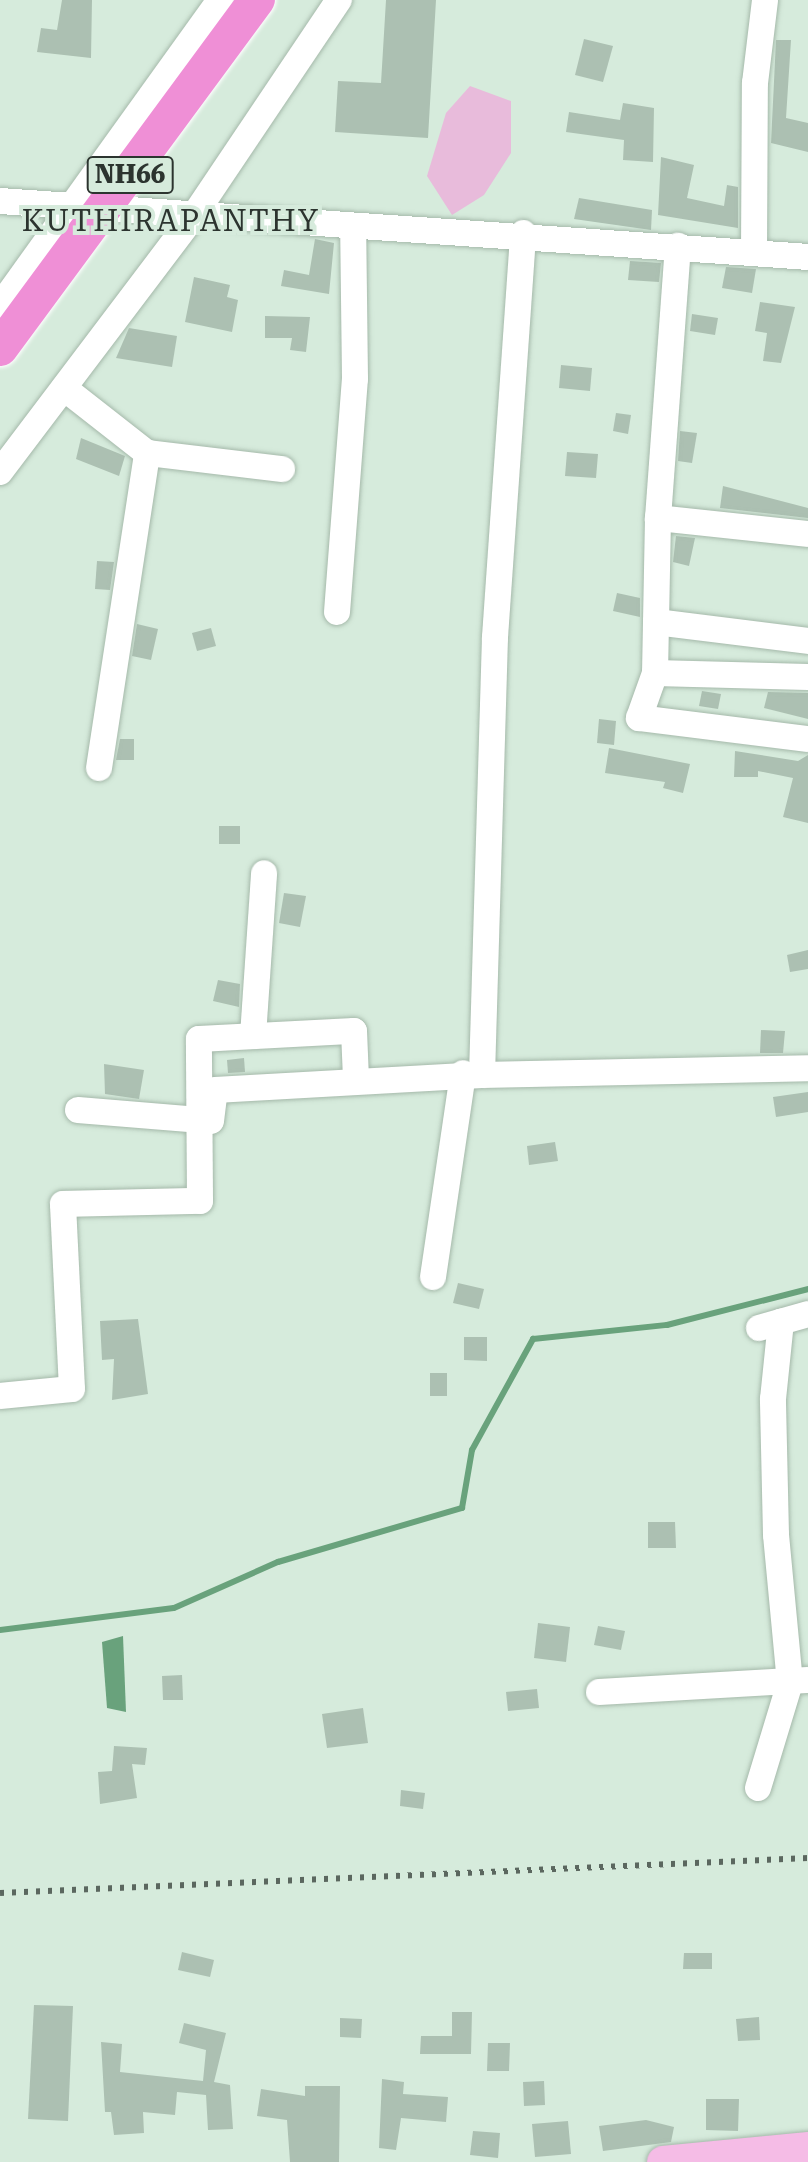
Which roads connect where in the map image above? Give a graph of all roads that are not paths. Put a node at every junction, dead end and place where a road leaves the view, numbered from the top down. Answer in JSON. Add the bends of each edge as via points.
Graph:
{"nodes":[{"id":1,"x":220,"y":0,"type":"edge"},
{"id":2,"x":257,"y":0,"type":"edge"},
{"id":3,"x":339,"y":0,"type":"edge"},
{"id":4,"x":765,"y":0,"type":"edge"},
{"id":5,"x":0,"y":201,"type":"edge"},
{"id":6,"x":70,"y":201,"type":"junction"},
{"id":7,"x":195,"y":214,"type":"junction"},
{"id":8,"x":353,"y":226,"type":"junction"},
{"id":9,"x":523,"y":233,"type":"junction"},
{"id":10,"x":678,"y":246,"type":"junction"},
{"id":11,"x":754,"y":253,"type":"junction"},
{"id":12,"x":808,"y":257,"type":"edge"},
{"id":13,"x":0,"y":306,"type":"edge"},
{"id":14,"x":0,"y":348,"type":"edge"},
{"id":15,"x":64,"y":388,"type":"junction"},
{"id":16,"x":147,"y":453,"type":"junction"},
{"id":17,"x":282,"y":469,"type":"dead end"},
{"id":18,"x":0,"y":472,"type":"edge"},
{"id":19,"x":658,"y":518,"type":"junction"},
{"id":20,"x":808,"y":534,"type":"edge"},
{"id":21,"x":337,"y":612,"type":"dead end"},
{"id":22,"x":656,"y":622,"type":"junction"},
{"id":23,"x":808,"y":641,"type":"edge"},
{"id":24,"x":655,"y":673,"type":"junction"},
{"id":25,"x":808,"y":677,"type":"edge"},
{"id":26,"x":808,"y":739,"type":"edge"},
{"id":27,"x":99,"y":768,"type":"dead end"},
{"id":28,"x":264,"y":873,"type":"dead end"},
{"id":29,"x":253,"y":1036,"type":"junction"},
{"id":30,"x":808,"y":1068,"type":"edge"},
{"id":31,"x":472,"y":1074,"type":"junction"},
{"id":32,"x":356,"y":1078,"type":"junction"},
{"id":33,"x":78,"y":1110,"type":"dead end"},
{"id":34,"x":198,"y":1120,"type":"junction"},
{"id":35,"x":433,"y":1277,"type":"dead end"},
{"id":36,"x":808,"y":1314,"type":"edge"},
{"id":37,"x":0,"y":1396,"type":"edge"},
{"id":38,"x":799,"y":1681,"type":"edge"},
{"id":39,"x":599,"y":1692,"type":"dead end"},
{"id":40,"x":758,"y":1788,"type":"dead end"},
{"id":41,"x":808,"y":2148,"type":"edge"},
{"id":42,"x":666,"y":2162,"type":"edge"}],
"edges":[{"from":1,"to":6,"type":"street"},
{"from":2,"to":14,"type":"highway","number":"NH66","bridge":true},
{"from":3,"to":7,"type":"street"},
{"from":4,"to":11,"type":"street","via":[[755,83]]},
{"from":5,"to":6,"type":"street"},
{"from":6,"to":7,"type":"street"},
{"from":6,"to":13,"type":"street"},
{"from":7,"to":8,"type":"street"},
{"from":7,"to":15,"type":"street"},
{"from":8,"to":9,"type":"street"},
{"from":8,"to":21,"type":"street","via":[[355,379]]},
{"from":9,"to":10,"type":"street"},
{"from":9,"to":31,"type":"street"},
{"from":10,"to":11,"type":"street"},
{"from":10,"to":19,"type":"street"},
{"from":11,"to":12,"type":"street"},
{"from":15,"to":16,"type":"street"},
{"from":15,"to":18,"type":"street"},
{"from":16,"to":17,"type":"street"},
{"from":16,"to":27,"type":"street"},
{"from":19,"to":20,"type":"street"},
{"from":19,"to":22,"type":"street"},
{"from":22,"to":23,"type":"street"},
{"from":22,"to":24,"type":"street"},
{"from":24,"to":25,"type":"street"},
{"from":24,"to":26,"type":"street","via":[[639,718]]},
{"from":28,"to":29,"type":"street"},
{"from":29,"to":32,"type":"street","via":[[354,1031]]},
{"from":29,"to":34,"type":"street","via":[[199,1039]]},
{"from":30,"to":31,"type":"street"},
{"from":31,"to":32,"type":"street"},
{"from":31,"to":35,"type":"street"},
{"from":32,"to":34,"type":"street","via":[[215,1090],[215,1118]]},
{"from":33,"to":34,"type":"street"},
{"from":34,"to":37,"type":"street","via":[[200,1201],[63,1204],[72,1389]]},
{"from":36,"to":38,"type":"street","via":[[770,1324],[776,1535]]},
{"from":38,"to":39,"type":"street"},
{"from":38,"to":40,"type":"street"},
{"from":41,"to":42,"type":"main road"}]}
